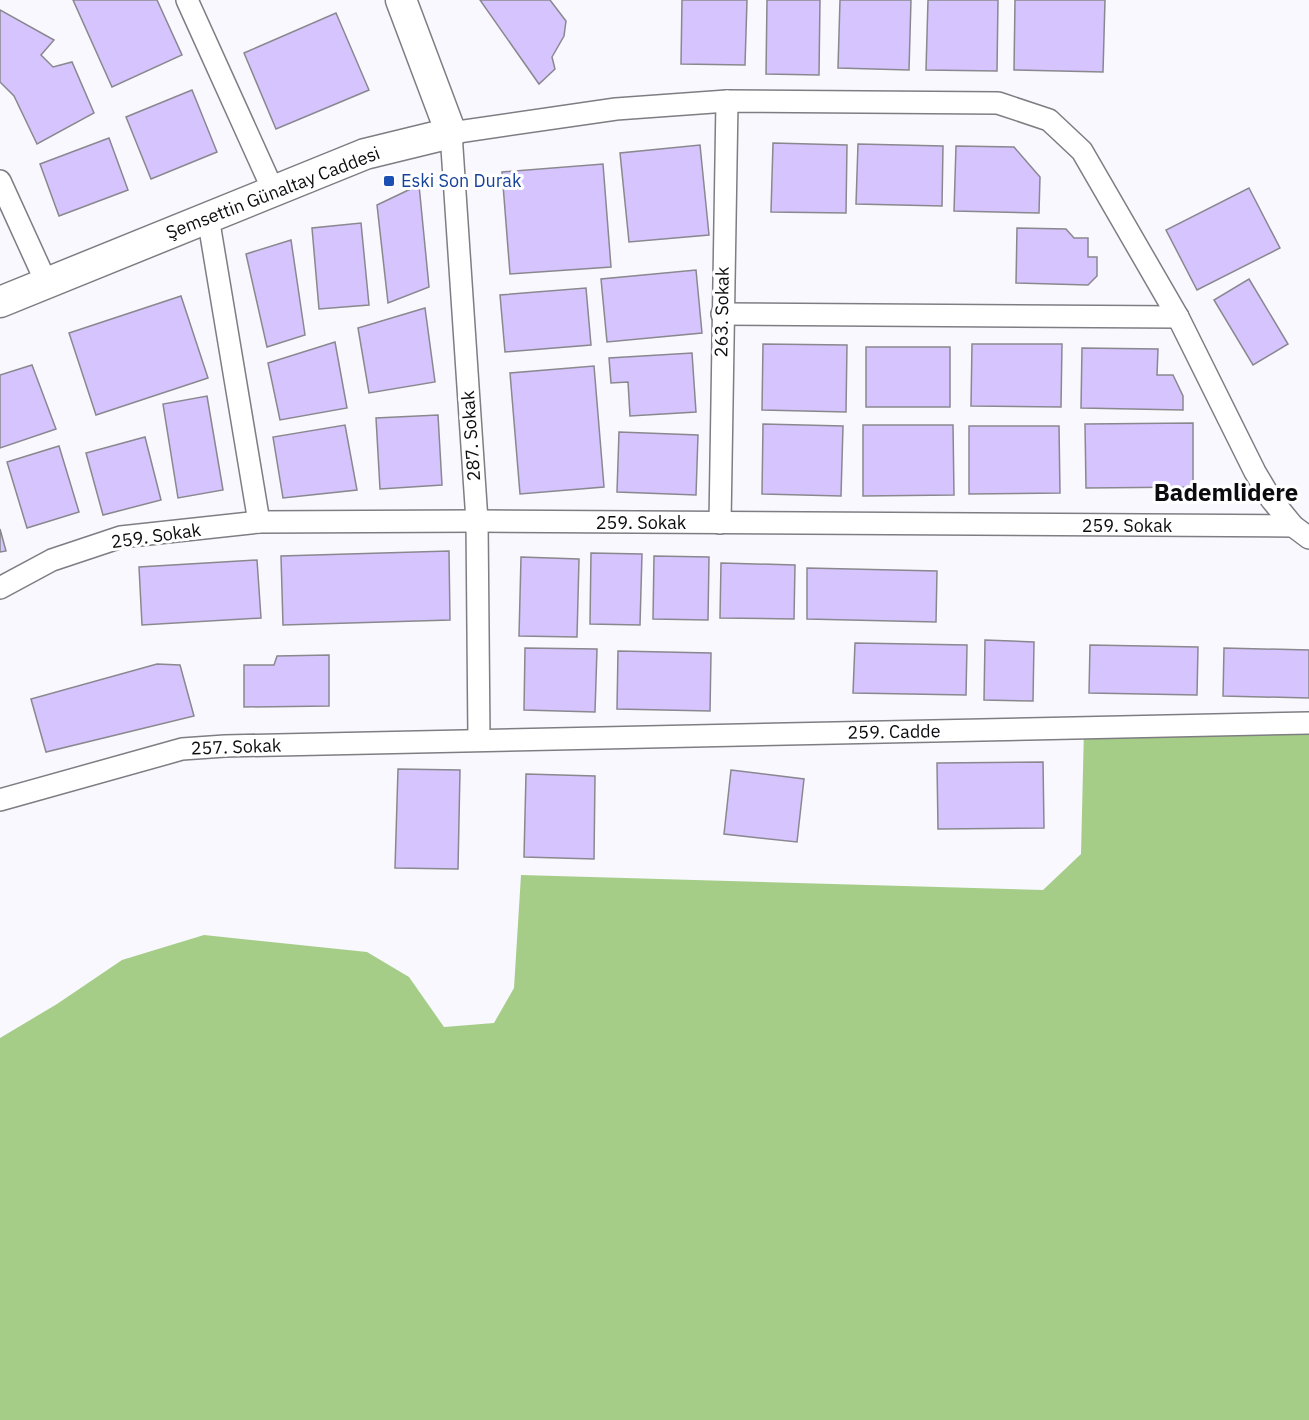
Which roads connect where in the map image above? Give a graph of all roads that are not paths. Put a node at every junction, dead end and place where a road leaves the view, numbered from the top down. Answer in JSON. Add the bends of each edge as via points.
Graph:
{"nodes":[{"id":1,"x":187,"y":0,"type":"edge"},
{"id":2,"x":400,"y":0,"type":"edge"},
{"id":3,"x":727,"y":101,"type":"junction"},
{"id":4,"x":451,"y":133,"type":"junction"},
{"id":5,"x":0,"y":182,"type":"edge"},
{"id":6,"x":273,"y":190,"type":"junction"},
{"id":7,"x":208,"y":217,"type":"junction"},
{"id":8,"x":46,"y":282,"type":"junction"},
{"id":9,"x":0,"y":303,"type":"edge"},
{"id":10,"x":722,"y":314,"type":"junction"},
{"id":11,"x":1178,"y":317,"type":"junction"},
{"id":12,"x":477,"y":521,"type":"junction"},
{"id":13,"x":259,"y":522,"type":"junction"},
{"id":14,"x":720,"y":523,"type":"junction"},
{"id":15,"x":1304,"y":526,"type":"edge"},
{"id":16,"x":0,"y":588,"type":"edge"},
{"id":17,"x":1309,"y":723,"type":"edge"},
{"id":18,"x":479,"y":740,"type":"junction"},
{"id":19,"x":0,"y":800,"type":"edge"}],
"edges":[{"from":1,"to":6,"type":"street"},
{"from":2,"to":4,"type":"street"},
{"from":3,"to":4,"type":"street","via":[[616,109]]},
{"from":3,"to":10,"type":"street","name":"263. Sokak"},
{"from":3,"to":11,"type":"street","via":[[998,103],[1049,120],[1082,151]]},
{"from":4,"to":6,"type":"street","name":"Şemsettin Günaltay Caddesi","via":[[365,154]]},
{"from":4,"to":12,"type":"street","name":"287. Sokak"},
{"from":5,"to":8,"type":"street"},
{"from":6,"to":7,"type":"street","name":"Şemsettin Günaltay Caddesi"},
{"from":7,"to":8,"type":"street","name":"Şemsettin Günaltay Caddesi"},
{"from":7,"to":13,"type":"street"},
{"from":8,"to":9,"type":"street","name":"Şemsettin Günaltay Caddesi"},
{"from":10,"to":11,"type":"street"},
{"from":10,"to":14,"type":"street","name":"263. Sokak"},
{"from":11,"to":15,"type":"street","via":[[1271,499]]},
{"from":12,"to":13,"type":"street","name":"259. Sokak"},
{"from":12,"to":14,"type":"street","name":"259. Sokak"},
{"from":12,"to":18,"type":"street","name":"287. Sokak"},
{"from":13,"to":16,"type":"street","name":"259. Sokak","via":[[122,537],[52,560]]},
{"from":14,"to":15,"type":"street","name":"259. Sokak"},
{"from":17,"to":18,"type":"street","name":"259. Cadde"},
{"from":18,"to":19,"type":"street","name":"257. Sokak","via":[[182,749]]}]}
